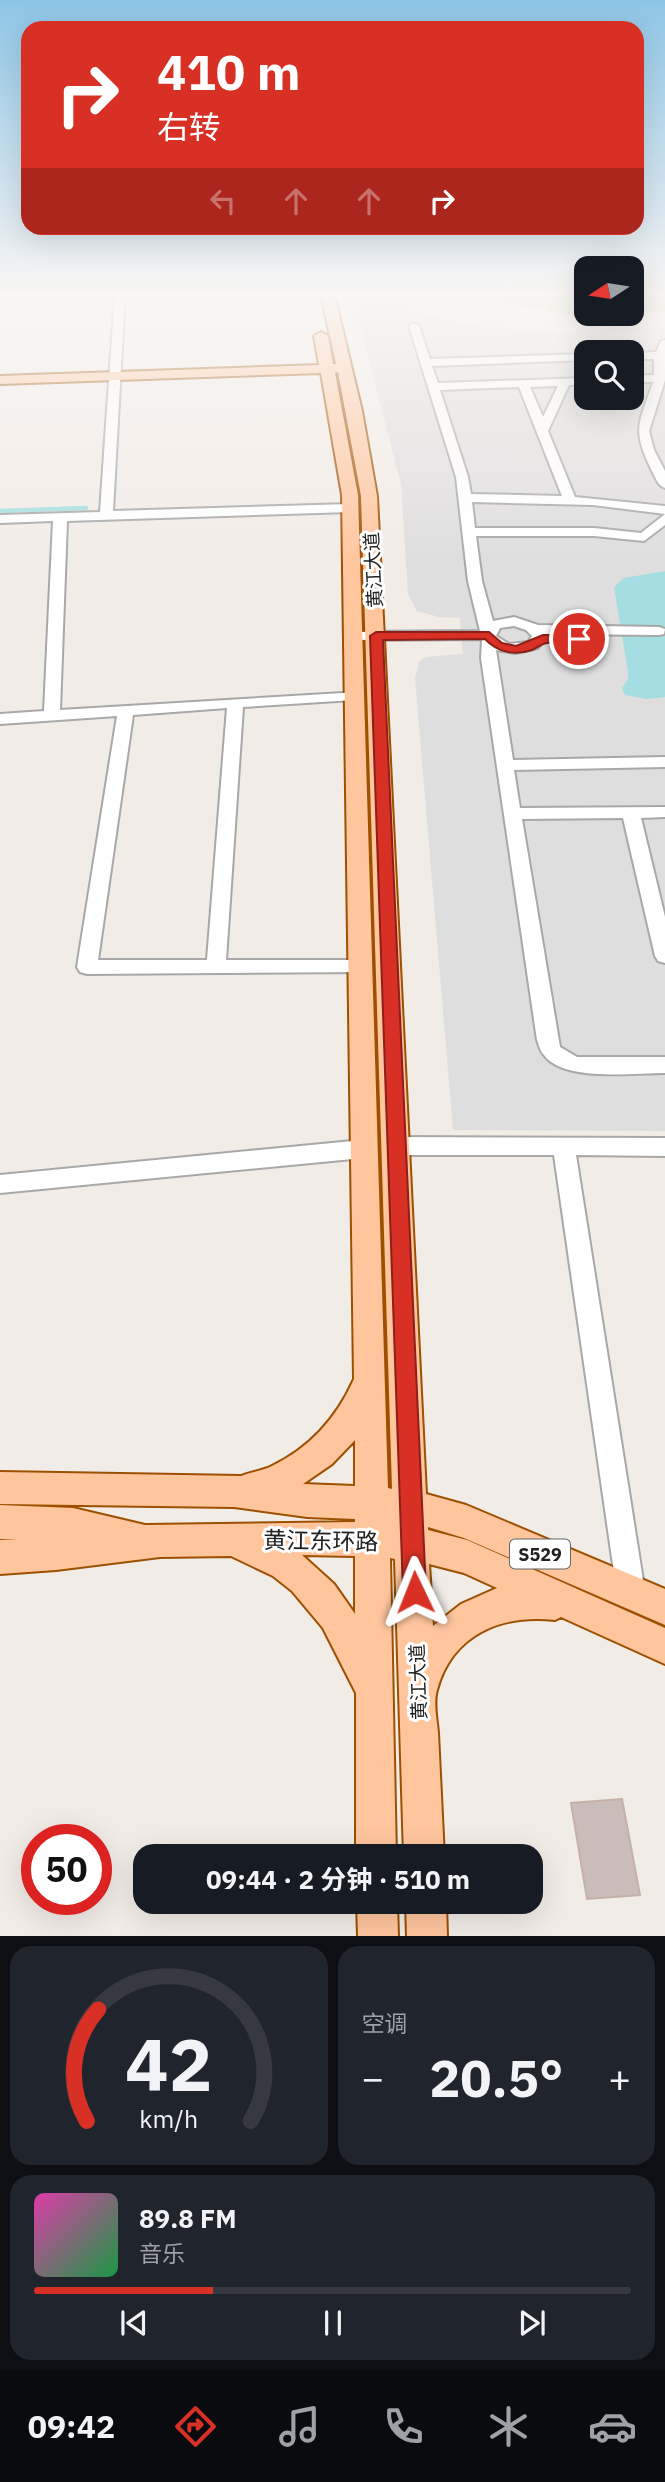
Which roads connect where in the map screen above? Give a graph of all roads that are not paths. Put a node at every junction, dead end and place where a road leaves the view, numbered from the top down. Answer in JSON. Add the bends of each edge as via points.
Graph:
{"nodes":[{"id":1,"x":114,"y":384,"type":"edge"},
{"id":2,"x":337,"y":384,"type":"edge"},
{"id":3,"x":340,"y":384,"type":"edge"},
{"id":4,"x":493,"y":384,"type":"edge"},
{"id":5,"x":524,"y":384,"type":"edge"},
{"id":6,"x":564,"y":384,"type":"edge"},
{"id":7,"x":658,"y":384,"type":"edge"},
{"id":8,"x":433,"y":387,"type":"joint"},
{"id":9,"x":542,"y":430,"type":"junction"},
{"id":10,"x":665,"y":484,"type":"edge"},
{"id":11,"x":466,"y":498,"type":"junction"},
{"id":12,"x":570,"y":500,"type":"junction"},
{"id":13,"x":350,"y":508,"type":"junction"},
{"id":14,"x":665,"y":510,"type":"edge"},
{"id":15,"x":106,"y":516,"type":"junction"},
{"id":16,"x":60,"y":518,"type":"junction"},
{"id":17,"x":665,"y":518,"type":"edge"},
{"id":18,"x":0,"y":519,"type":"edge"},
{"id":19,"x":468,"y":532,"type":"junction"},
{"id":20,"x":537,"y":634,"type":"junction"},
{"id":21,"x":488,"y":635,"type":"junction"},
{"id":22,"x":663,"y":635,"type":"edge"},
{"id":23,"x":365,"y":636,"type":"junction"},
{"id":24,"x":354,"y":695,"type":"junction"},
{"id":25,"x":235,"y":703,"type":"junction"},
{"id":26,"x":126,"y":711,"type":"junction"},
{"id":27,"x":52,"y":716,"type":"junction"},
{"id":28,"x":0,"y":719,"type":"edge"},
{"id":29,"x":665,"y":762,"type":"edge"},
{"id":30,"x":505,"y":765,"type":"junction"},
{"id":31,"x":665,"y":812,"type":"edge"},
{"id":32,"x":513,"y":814,"type":"junction"},
{"id":33,"x":631,"y":814,"type":"junction"},
{"id":34,"x":660,"y":915,"type":"edge"},
{"id":35,"x":665,"y":956,"type":"edge"},
{"id":36,"x":216,"y":967,"type":"junction"},
{"id":37,"x":359,"y":967,"type":"junction"},
{"id":38,"x":665,"y":1065,"type":"edge"},
{"id":39,"x":397,"y":1146,"type":"junction"},
{"id":40,"x":564,"y":1147,"type":"junction"},
{"id":41,"x":665,"y":1147,"type":"edge"},
{"id":42,"x":363,"y":1149,"type":"junction"},
{"id":43,"x":0,"y":1184,"type":"edge"},
{"id":44,"x":369,"y":1376,"type":"junction"},
{"id":45,"x":0,"y":1488,"type":"edge"},
{"id":46,"x":234,"y":1491,"type":"junction"},
{"id":47,"x":371,"y":1503,"type":"junction"},
{"id":48,"x":412,"y":1507,"type":"junction"},
{"id":49,"x":0,"y":1522,"type":"edge"},
{"id":50,"x":226,"y":1539,"type":"junction"},
{"id":51,"x":371,"y":1540,"type":"junction"},
{"id":52,"x":151,"y":1541,"type":"junction"},
{"id":53,"x":413,"y":1542,"type":"junction"},
{"id":54,"x":0,"y":1557,"type":"edge"},
{"id":55,"x":631,"y":1593,"type":"junction"},
{"id":56,"x":574,"y":1606,"type":"junction"},
{"id":57,"x":665,"y":1607,"type":"edge"},
{"id":58,"x":665,"y":1646,"type":"edge"},
{"id":59,"x":419,"y":1696,"type":"junction"},
{"id":60,"x":374,"y":1707,"type":"junction"},
{"id":61,"x":376,"y":1844,"type":"edge"},
{"id":62,"x":424,"y":1844,"type":"edge"},
{"id":63,"x":377,"y":1914,"type":"edge"},
{"id":64,"x":426,"y":1914,"type":"edge"},
{"id":65,"x":378,"y":1936,"type":"edge"},
{"id":66,"x":427,"y":1936,"type":"edge"}],
"edges":[{"from":1,"to":15,"type":"street"},
{"from":2,"to":13,"type":"main road","name":"黄江大道"},
{"from":3,"to":23,"type":"main road","name":"黄江大道","via":[[369,496]]},
{"from":4,"to":8,"type":"street"},
{"from":5,"to":9,"type":"street"},
{"from":6,"to":9,"type":"street"},
{"from":7,"to":10,"type":"street","via":[[643,439]]},
{"from":8,"to":11,"type":"street"},
{"from":9,"to":12,"type":"street"},
{"from":11,"to":12,"type":"street"},
{"from":11,"to":19,"type":"street"},
{"from":12,"to":14,"type":"street"},
{"from":13,"to":15,"type":"street"},
{"from":13,"to":23,"type":"main road","name":"黄江大道"},
{"from":15,"to":16,"type":"street"},
{"from":16,"to":18,"type":"street"},
{"from":16,"to":27,"type":"street"},
{"from":17,"to":19,"type":"street","via":[[644,537],[594,532]]},
{"from":19,"to":21,"type":"street"},
{"from":20,"to":21,"type":"street","via":[[525,624],[506,622],[495,625]]},
{"from":20,"to":21,"type":"street","via":[[529,647],[516,649],[498,646]]},
{"from":20,"to":22,"type":"street"},
{"from":21,"to":23,"type":"street"},
{"from":21,"to":30,"type":"street"},
{"from":23,"to":24,"type":"main road","name":"黄江大道"},
{"from":23,"to":39,"type":"main road","name":"黄江大道"},
{"from":24,"to":25,"type":"street"},
{"from":24,"to":37,"type":"main road","name":"黄江大道"},
{"from":25,"to":26,"type":"street"},
{"from":25,"to":36,"type":"street"},
{"from":26,"to":27,"type":"street"},
{"from":26,"to":36,"type":"street","via":[[87,967]]},
{"from":27,"to":28,"type":"street"},
{"from":29,"to":30,"type":"street"},
{"from":30,"to":32,"type":"street"},
{"from":31,"to":33,"type":"street"},
{"from":32,"to":33,"type":"street"},
{"from":32,"to":38,"type":"street","via":[[552,1052],[574,1065]]},
{"from":33,"to":34,"type":"street"},
{"from":34,"to":35,"type":"street"},
{"from":36,"to":37,"type":"street"},
{"from":37,"to":42,"type":"main road","name":"黄江大道"},
{"from":39,"to":40,"type":"street"},
{"from":39,"to":48,"type":"main road","name":"黄江大道"},
{"from":40,"to":41,"type":"street"},
{"from":40,"to":55,"type":"street"},
{"from":42,"to":43,"type":"street"},
{"from":42,"to":44,"type":"main road","name":"黄江大道"},
{"from":44,"to":46,"type":"main road","via":[[351,1419],[306,1464],[279,1481]]},
{"from":44,"to":47,"type":"main road","name":"黄江大道"},
{"from":45,"to":46,"type":"main road","name":"黄江东环路"},
{"from":46,"to":47,"type":"main road","name":"黄江东环路","via":[[307,1501]]},
{"from":47,"to":48,"type":"main road","name":"黄江东环路","number":"S529"},
{"from":47,"to":51,"type":"main road","name":"黄江大道"},
{"from":48,"to":53,"type":"main road","name":"黄江大道"},
{"from":48,"to":55,"type":"main road","name":"黄江东环路","number":"S529","via":[[466,1522]]},
{"from":49,"to":52,"type":"main road","via":[[73,1525]]},
{"from":50,"to":51,"type":"main road","name":"黄江东环路"},
{"from":50,"to":52,"type":"main road","name":"黄江东环路"},
{"from":50,"to":60,"type":"main road","via":[[262,1549],[281,1561],[335,1614],[360,1659]]},
{"from":51,"to":53,"type":"main road","name":"黄江东环路","number":"S529"},
{"from":51,"to":60,"type":"main road","name":"黄江大道"},
{"from":52,"to":54,"type":"main road","name":"黄江东环路"},
{"from":53,"to":56,"type":"main road","name":"黄江东环路","number":"S529","via":[[467,1557]]},
{"from":53,"to":59,"type":"main road","name":"黄江大道"},
{"from":55,"to":57,"type":"main road","name":"黄江东环路","number":"S529"},
{"from":56,"to":58,"type":"main road","name":"黄江东环路","number":"S529"},
{"from":56,"to":59,"type":"main road","via":[[530,1600],[475,1616],[446,1637],[434,1654]]},
{"from":59,"to":62,"type":"main road","name":"黄江大道"},
{"from":60,"to":61,"type":"main road","name":"黄江大道"},
{"from":63,"to":65,"type":"main road"},
{"from":64,"to":66,"type":"main road"}]}
